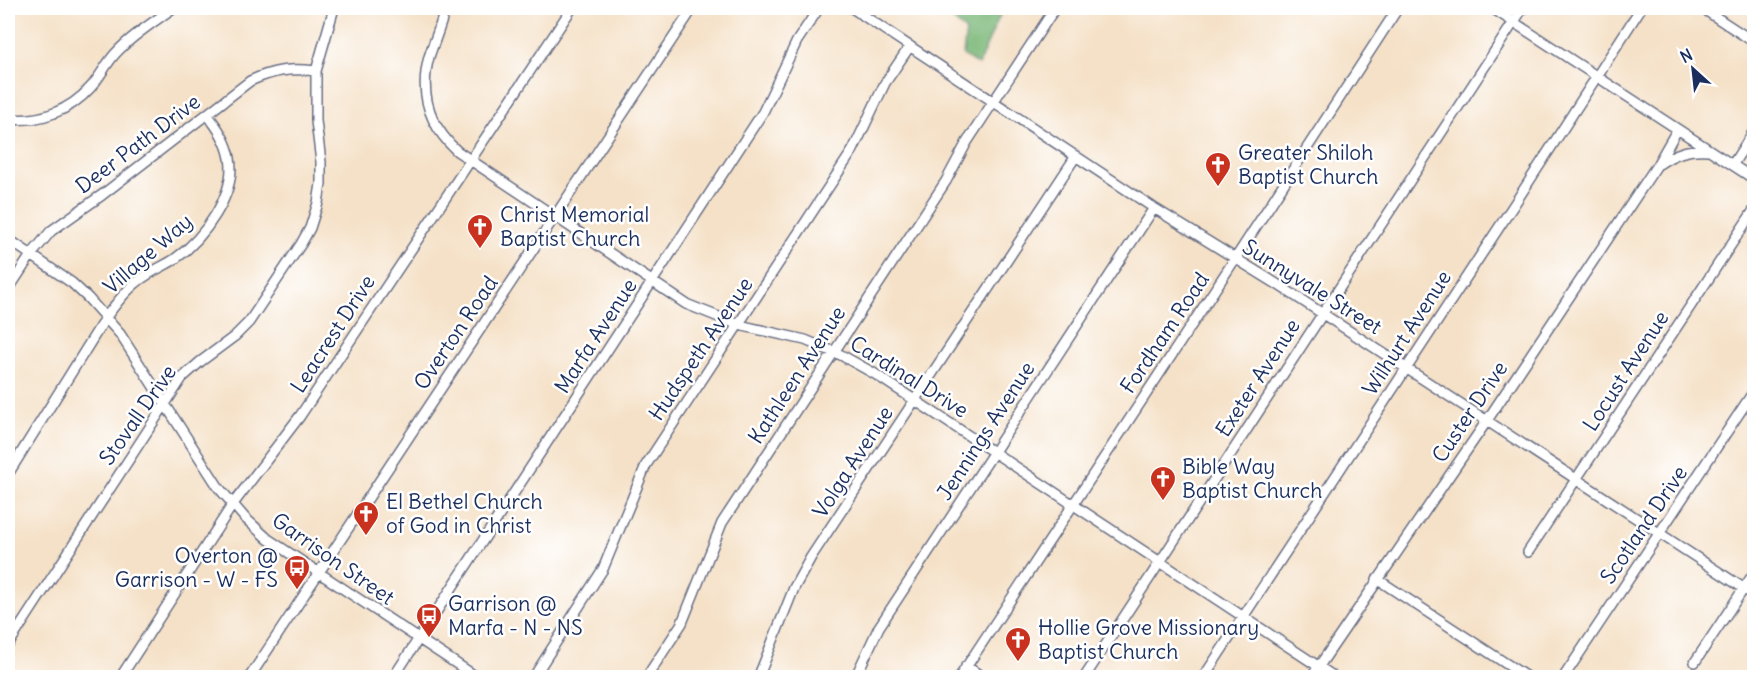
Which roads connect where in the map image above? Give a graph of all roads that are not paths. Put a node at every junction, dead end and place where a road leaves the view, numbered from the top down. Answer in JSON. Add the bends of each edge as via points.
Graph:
{"nodes":[{"id":1,"x":173,"y":8,"type":"edge"},
{"id":2,"x":334,"y":8,"type":"edge"},
{"id":3,"x":445,"y":8,"type":"edge"},
{"id":4,"x":572,"y":8,"type":"edge"},
{"id":5,"x":693,"y":8,"type":"edge"},
{"id":6,"x":819,"y":8,"type":"edge"},
{"id":7,"x":852,"y":8,"type":"edge"},
{"id":8,"x":1055,"y":8,"type":"edge"},
{"id":9,"x":1398,"y":8,"type":"edge"},
{"id":10,"x":1492,"y":8,"type":"edge"},
{"id":11,"x":1523,"y":8,"type":"edge"},
{"id":12,"x":1641,"y":8,"type":"edge"},
{"id":13,"x":1702,"y":8,"type":"edge"},
{"id":14,"x":1514,"y":21,"type":"junction"},
{"id":15,"x":1755,"y":42,"type":"edge"},
{"id":16,"x":910,"y":46,"type":"junction"},
{"id":17,"x":316,"y":71,"type":"junction"},
{"id":18,"x":1598,"y":76,"type":"junction"},
{"id":19,"x":994,"y":101,"type":"junction"},
{"id":20,"x":207,"y":114,"type":"junction"},
{"id":21,"x":8,"y":119,"type":"edge"},
{"id":22,"x":1677,"y":130,"type":"junction"},
{"id":23,"x":1755,"y":131,"type":"edge"},
{"id":24,"x":1708,"y":150,"type":"junction"},
{"id":25,"x":1076,"y":156,"type":"junction"},
{"id":26,"x":470,"y":160,"type":"junction"},
{"id":27,"x":1733,"y":164,"type":"junction"},
{"id":28,"x":1657,"y":165,"type":"junction"},
{"id":29,"x":1755,"y":179,"type":"edge"},
{"id":30,"x":1154,"y":208,"type":"junction"},
{"id":31,"x":1755,"y":210,"type":"edge"},
{"id":32,"x":555,"y":217,"type":"junction"},
{"id":33,"x":8,"y":239,"type":"edge"},
{"id":34,"x":31,"y":255,"type":"junction"},
{"id":35,"x":1235,"y":260,"type":"junction"},
{"id":36,"x":653,"y":282,"type":"junction"},
{"id":37,"x":8,"y":290,"type":"edge"},
{"id":38,"x":1322,"y":313,"type":"junction"},
{"id":39,"x":106,"y":317,"type":"junction"},
{"id":40,"x":739,"y":325,"type":"junction"},
{"id":41,"x":834,"y":351,"type":"junction"},
{"id":42,"x":1405,"y":368,"type":"junction"},
{"id":43,"x":1755,"y":392,"type":"edge"},
{"id":44,"x":915,"y":400,"type":"junction"},
{"id":45,"x":165,"y":404,"type":"junction"},
{"id":46,"x":1486,"y":421,"type":"junction"},
{"id":47,"x":993,"y":452,"type":"junction"},
{"id":48,"x":8,"y":474,"type":"edge"},
{"id":49,"x":1577,"y":479,"type":"junction"},
{"id":50,"x":233,"y":504,"type":"junction"},
{"id":51,"x":1073,"y":504,"type":"junction"},
{"id":52,"x":1660,"y":534,"type":"junction"},
{"id":53,"x":1528,"y":552,"type":"dead end"},
{"id":54,"x":1160,"y":562,"type":"junction"},
{"id":55,"x":318,"y":573,"type":"junction"},
{"id":56,"x":1755,"y":573,"type":"edge"},
{"id":57,"x":1377,"y":579,"type":"junction"},
{"id":58,"x":1744,"y":589,"type":"junction"},
{"id":59,"x":1755,"y":595,"type":"edge"},
{"id":60,"x":1243,"y":617,"type":"junction"},
{"id":61,"x":418,"y":639,"type":"junction"},
{"id":62,"x":8,"y":645,"type":"edge"},
{"id":63,"x":1695,"y":662,"type":"dead end"},
{"id":64,"x":966,"y":666,"type":"junction"},
{"id":65,"x":1318,"y":667,"type":"junction"},
{"id":66,"x":120,"y":678,"type":"edge"},
{"id":67,"x":249,"y":678,"type":"edge"},
{"id":68,"x":393,"y":678,"type":"edge"},
{"id":69,"x":478,"y":678,"type":"edge"},
{"id":70,"x":533,"y":678,"type":"edge"},
{"id":71,"x":646,"y":678,"type":"edge"},
{"id":72,"x":758,"y":678,"type":"edge"},
{"id":73,"x":855,"y":678,"type":"edge"},
{"id":74,"x":959,"y":678,"type":"edge"},
{"id":75,"x":984,"y":678,"type":"edge"},
{"id":76,"x":1084,"y":678,"type":"edge"},
{"id":77,"x":1203,"y":678,"type":"edge"},
{"id":78,"x":1311,"y":678,"type":"edge"},
{"id":79,"x":1336,"y":678,"type":"edge"},
{"id":80,"x":1528,"y":678,"type":"edge"},
{"id":81,"x":1563,"y":678,"type":"edge"}],
"edges":[{"from":1,"to":21,"type":"street","via":[[123,46],[73,103],[38,119]]},
{"from":2,"to":17,"type":"street","name":"Stovall Drive"},
{"from":3,"to":26,"type":"street","name":"Cardinal Drive","via":[[429,58],[426,94],[443,139]]},
{"from":4,"to":26,"type":"street","name":"Leacrest Drive"},
{"from":5,"to":32,"type":"street","name":"Overton Road"},
{"from":6,"to":36,"type":"street","name":"Marfa Avenue","via":[[797,41],[763,112]]},
{"from":7,"to":16,"type":"street","name":"Sunnyvale Street"},
{"from":8,"to":19,"type":"street","name":"Kathleen Avenue"},
{"from":9,"to":35,"type":"street","name":"Fordham Road"},
{"from":10,"to":14,"type":"street"},
{"from":11,"to":14,"type":"street","name":"Exeter Avenue"},
{"from":12,"to":18,"type":"street","name":"Wilhurt Avenue"},
{"from":13,"to":15,"type":"street"},
{"from":14,"to":18,"type":"street"},
{"from":14,"to":38,"type":"street","name":"Exeter Avenue"},
{"from":16,"to":19,"type":"street","name":"Sunnyvale Street"},
{"from":16,"to":40,"type":"street","name":"Hudspeth Avenue","via":[[885,83],[853,150]]},
{"from":17,"to":20,"type":"street","name":"Deer Path Drive","via":[[292,68],[267,73]]},
{"from":17,"to":45,"type":"street","name":"Stovall Drive","via":[[321,184],[310,228],[249,322],[182,378]]},
{"from":18,"to":22,"type":"street"},
{"from":18,"to":42,"type":"street","name":"Wilhurt Avenue"},
{"from":19,"to":25,"type":"street","name":"Sunnyvale Street"},
{"from":19,"to":41,"type":"street","name":"Kathleen Avenue"},
{"from":20,"to":34,"type":"street","name":"Deer Path Drive","via":[[51,231]]},
{"from":20,"to":39,"type":"street","name":"Village Way","via":[[230,159],[231,172],[223,200],[187,249],[134,284]]},
{"from":22,"to":24,"type":"street"},
{"from":22,"to":28,"type":"street","name":"Custer Drive"},
{"from":23,"to":27,"type":"street"},
{"from":24,"to":27,"type":"street"},
{"from":24,"to":28,"type":"street","name":"Custer Drive","via":[[1689,149]]},
{"from":25,"to":30,"type":"street","name":"Sunnyvale Street"},
{"from":25,"to":44,"type":"street","name":"Volga Avenue"},
{"from":26,"to":32,"type":"street","name":"Cardinal Drive"},
{"from":26,"to":50,"type":"street","name":"Leacrest Drive","via":[[300,416]]},
{"from":27,"to":29,"type":"street"},
{"from":28,"to":46,"type":"street","name":"Custer Drive"},
{"from":30,"to":35,"type":"street","name":"Sunnyvale Street"},
{"from":30,"to":47,"type":"street","name":"Jennings Avenue"},
{"from":31,"to":49,"type":"street","name":"Locust Avenue"},
{"from":32,"to":36,"type":"street","name":"Cardinal Drive"},
{"from":32,"to":55,"type":"street","name":"Overton Road"},
{"from":33,"to":34,"type":"street","name":"Garrison Street"},
{"from":34,"to":37,"type":"street","name":"Deer Path Drive"},
{"from":34,"to":39,"type":"street","name":"Garrison Street","via":[[72,283]]},
{"from":35,"to":38,"type":"street","name":"Sunnyvale Street"},
{"from":35,"to":51,"type":"street","name":"Fordham Road"},
{"from":36,"to":40,"type":"street","name":"Cardinal Drive","via":[[694,308]]},
{"from":36,"to":61,"type":"street","name":"Marfa Avenue"},
{"from":38,"to":42,"type":"street","name":"Sunnyvale Street"},
{"from":38,"to":54,"type":"street","name":"Exeter Avenue"},
{"from":39,"to":45,"type":"street","name":"Garrison Street"},
{"from":39,"to":48,"type":"street","name":"Village Way"},
{"from":40,"to":41,"type":"street","name":"Cardinal Drive","via":[[789,335]]},
{"from":40,"to":70,"type":"street","name":"Hudspeth Avenue","via":[[646,465],[603,569]]},
{"from":41,"to":44,"type":"street","name":"Cardinal Drive"},
{"from":41,"to":71,"type":"street","name":"Kathleen Avenue","via":[[722,523],[682,623]]},
{"from":42,"to":46,"type":"street","name":"Sunnyvale Street"},
{"from":42,"to":60,"type":"street","name":"Wilhurt Avenue"},
{"from":43,"to":52,"type":"street","name":"Scotland Drive"},
{"from":44,"to":47,"type":"street","name":"Cardinal Drive"},
{"from":44,"to":72,"type":"street","name":"Volga Avenue","via":[[802,573]]},
{"from":45,"to":50,"type":"street","name":"Garrison Street"},
{"from":45,"to":62,"type":"street","name":"Stovall Drive"},
{"from":46,"to":49,"type":"street","name":"Sunnyvale Street"},
{"from":46,"to":57,"type":"street","name":"Custer Drive"},
{"from":47,"to":51,"type":"street","name":"Cardinal Drive"},
{"from":47,"to":73,"type":"street","name":"Jennings Avenue","via":[[879,627]]},
{"from":49,"to":52,"type":"street","name":"Sunnyvale Street"},
{"from":49,"to":53,"type":"street","name":"Locust Avenue"},
{"from":50,"to":55,"type":"street","name":"Garrison Street","via":[[268,539]]},
{"from":50,"to":66,"type":"street","name":"Leacrest Drive"},
{"from":51,"to":54,"type":"street","name":"Cardinal Drive"},
{"from":51,"to":64,"type":"street","name":"Fordham Road"},
{"from":52,"to":58,"type":"street","name":"Sunnyvale Street"},
{"from":52,"to":81,"type":"street","name":"Scotland Drive"},
{"from":54,"to":60,"type":"street","name":"Cardinal Drive"},
{"from":54,"to":76,"type":"street","name":"Exeter Avenue"},
{"from":55,"to":61,"type":"street","name":"Garrison Street"},
{"from":55,"to":67,"type":"street","name":"Overton Road"},
{"from":56,"to":58,"type":"street"},
{"from":57,"to":65,"type":"street","name":"Custer Drive"},
{"from":57,"to":80,"type":"street"},
{"from":58,"to":59,"type":"street","name":"Sunnyvale Street"},
{"from":58,"to":63,"type":"street"},
{"from":60,"to":65,"type":"street","name":"Cardinal Drive"},
{"from":60,"to":77,"type":"street","name":"Wilhurt Avenue"},
{"from":61,"to":68,"type":"street","name":"Marfa Avenue"},
{"from":61,"to":69,"type":"street","name":"Garrison Street"},
{"from":64,"to":74,"type":"street","name":"Fordham Road"},
{"from":64,"to":75,"type":"street"},
{"from":65,"to":78,"type":"street","name":"Custer Drive"},
{"from":65,"to":79,"type":"street","name":"Cardinal Drive"}]}
